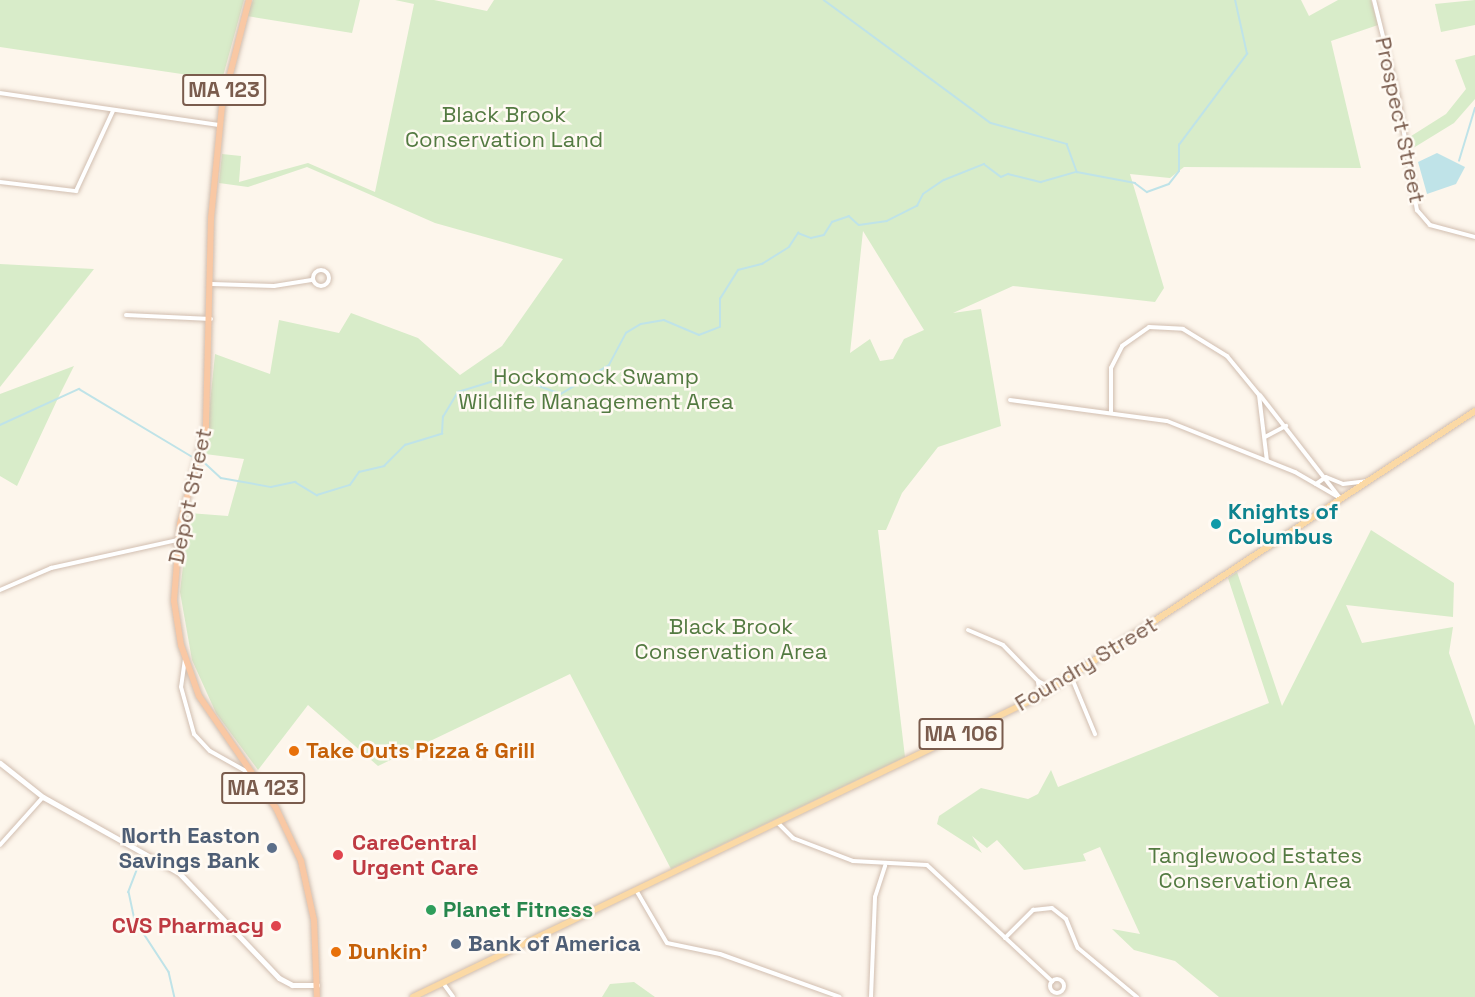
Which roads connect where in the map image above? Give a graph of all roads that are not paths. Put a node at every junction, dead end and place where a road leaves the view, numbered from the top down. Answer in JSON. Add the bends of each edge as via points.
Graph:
{"nodes":[{"id":1,"x":249,"y":0,"type":"edge"},
{"id":2,"x":1374,"y":0,"type":"edge"},
{"id":3,"x":0,"y":93,"type":"edge"},
{"id":4,"x":113,"y":111,"type":"junction"},
{"id":5,"x":219,"y":125,"type":"junction"},
{"id":6,"x":0,"y":182,"type":"edge"},
{"id":7,"x":1475,"y":237,"type":"edge"},
{"id":8,"x":312,"y":280,"type":"junction"},
{"id":9,"x":212,"y":284,"type":"junction"},
{"id":10,"x":126,"y":315,"type":"dead end"},
{"id":11,"x":211,"y":319,"type":"junction"},
{"id":12,"x":1259,"y":395,"type":"junction"},
{"id":13,"x":1010,"y":400,"type":"dead end"},
{"id":14,"x":1475,"y":411,"type":"edge"},
{"id":15,"x":1111,"y":413,"type":"junction"},
{"id":16,"x":1286,"y":426,"type":"junction"},
{"id":17,"x":1265,"y":437,"type":"junction"},
{"id":18,"x":1267,"y":461,"type":"junction"},
{"id":19,"x":1326,"y":477,"type":"junction"},
{"id":20,"x":1369,"y":480,"type":"junction"},
{"id":21,"x":1316,"y":484,"type":"junction"},
{"id":22,"x":1341,"y":499,"type":"junction"},
{"id":23,"x":177,"y":540,"type":"junction"},
{"id":24,"x":0,"y":591,"type":"edge"},
{"id":25,"x":968,"y":630,"type":"dead end"},
{"id":26,"x":185,"y":658,"type":"junction"},
{"id":27,"x":1071,"y":676,"type":"junction"},
{"id":28,"x":1038,"y":681,"type":"junction"},
{"id":29,"x":1052,"y":689,"type":"junction"},
{"id":30,"x":1040,"y":696,"type":"junction"},
{"id":31,"x":1095,"y":734,"type":"dead end"},
{"id":32,"x":0,"y":763,"type":"edge"},
{"id":33,"x":253,"y":775,"type":"junction"},
{"id":34,"x":43,"y":797,"type":"junction"},
{"id":35,"x":777,"y":822,"type":"junction"},
{"id":36,"x":0,"y":845,"type":"edge"},
{"id":37,"x":885,"y":866,"type":"junction"},
{"id":38,"x":636,"y":890,"type":"junction"},
{"id":39,"x":1005,"y":938,"type":"junction"},
{"id":40,"x":1052,"y":981,"type":"dead end"},
{"id":41,"x":443,"y":982,"type":"junction"},
{"id":42,"x":317,"y":985,"type":"junction"},
{"id":43,"x":318,"y":997,"type":"edge"},
{"id":44,"x":413,"y":997,"type":"edge"},
{"id":45,"x":453,"y":997,"type":"edge"},
{"id":46,"x":840,"y":997,"type":"edge"},
{"id":47,"x":871,"y":997,"type":"edge"},
{"id":48,"x":1137,"y":997,"type":"edge"}],
"edges":[{"from":1,"to":5,"type":"highway","name":"Depot Street","number":"MA 123","via":[[229,65]]},
{"from":2,"to":7,"type":"street","name":"Prospect Street","via":[[1398,97],[1417,210],[1430,225]]},
{"from":3,"to":4,"type":"street"},
{"from":4,"to":5,"type":"street"},
{"from":4,"to":6,"type":"street","via":[[76,191]]},
{"from":5,"to":9,"type":"highway","name":"Depot Street","number":"MA 123"},
{"from":8,"to":8,"type":"street","via":[[320,286],[329,276],[321,269]]},
{"from":8,"to":9,"type":"street","via":[[274,286]]},
{"from":9,"to":11,"type":"highway","name":"Depot Street","number":"MA 123"},
{"from":10,"to":11,"type":"street"},
{"from":11,"to":23,"type":"highway","name":"Depot Street","number":"MA 123","via":[[205,433]]},
{"from":12,"to":15,"type":"street","via":[[1212,345],[1183,329],[1155,326],[1133,335],[1114,358]]},
{"from":12,"to":16,"type":"street"},
{"from":12,"to":17,"type":"street"},
{"from":13,"to":15,"type":"street"},
{"from":14,"to":20,"type":"main road","name":"Foundry Street","number":"MA 106"},
{"from":15,"to":18,"type":"street","via":[[1167,421]]},
{"from":16,"to":17,"type":"street"},
{"from":16,"to":19,"type":"street"},
{"from":17,"to":18,"type":"street"},
{"from":18,"to":21,"type":"street"},
{"from":19,"to":20,"type":"street","via":[[1346,484]]},
{"from":19,"to":21,"type":"street"},
{"from":19,"to":22,"type":"street"},
{"from":20,"to":22,"type":"main road","name":"Foundry Street","number":"MA 106"},
{"from":21,"to":22,"type":"street"},
{"from":22,"to":27,"type":"main road","name":"Foundry Street","number":"MA 106"},
{"from":23,"to":24,"type":"street","via":[[51,568]]},
{"from":23,"to":26,"type":"highway","name":"Depot Street","number":"MA 123","via":[[174,601]]},
{"from":25,"to":28,"type":"street","via":[[1003,645]]},
{"from":26,"to":33,"type":"highway","name":"Depot Street","number":"MA 123","via":[[209,714]]},
{"from":26,"to":33,"type":"street","via":[[181,687],[194,734],[215,754]]},
{"from":27,"to":29,"type":"main road","name":"Foundry Street","number":"MA 106"},
{"from":27,"to":31,"type":"street"},
{"from":28,"to":29,"type":"street"},
{"from":28,"to":30,"type":"street"},
{"from":29,"to":30,"type":"main road","name":"Foundry Street","number":"MA 106"},
{"from":30,"to":35,"type":"main road","name":"Foundry Street","number":"MA 106"},
{"from":32,"to":34,"type":"main road"},
{"from":33,"to":42,"type":"highway","name":"Depot Street","number":"MA 123","via":[[285,823],[307,879]]},
{"from":34,"to":36,"type":"street"},
{"from":34,"to":42,"type":"main road","via":[[174,869],[279,978],[292,985]]},
{"from":35,"to":37,"type":"street","via":[[810,845]]},
{"from":35,"to":38,"type":"main road","name":"Foundry Street","number":"MA 106"},
{"from":37,"to":39,"type":"street","via":[[927,865]]},
{"from":37,"to":47,"type":"street","via":[[875,897]]},
{"from":38,"to":41,"type":"main road","name":"Foundry Street","number":"MA 106"},
{"from":38,"to":46,"type":"street","via":[[667,943],[720,954]]},
{"from":39,"to":40,"type":"street"},
{"from":39,"to":48,"type":"street","via":[[1033,910],[1052,908],[1066,919],[1078,948]]},
{"from":41,"to":44,"type":"main road","name":"Foundry Street","number":"MA 106"},
{"from":41,"to":45,"type":"street"},
{"from":42,"to":43,"type":"highway","name":"Depot Street","number":"MA 123"}]}
